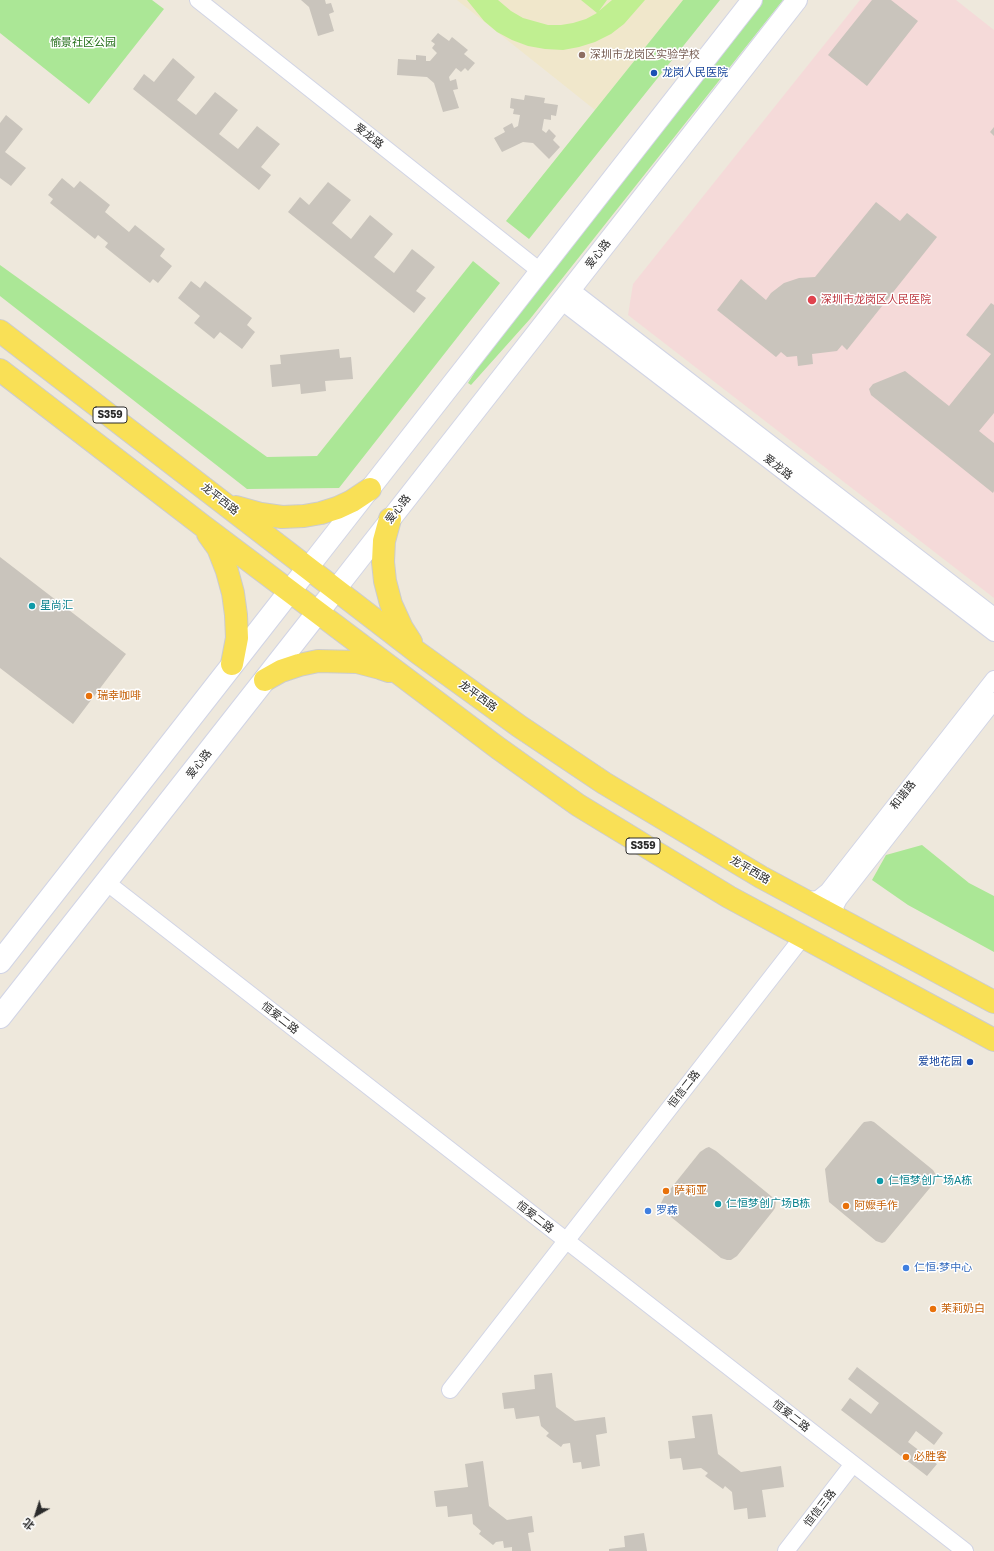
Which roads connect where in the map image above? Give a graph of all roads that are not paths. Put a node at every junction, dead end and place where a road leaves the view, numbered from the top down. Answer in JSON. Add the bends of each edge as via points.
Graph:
{"nodes":[{"id":1,"x":198,"y":0,"type":"edge"},
{"id":2,"x":752,"y":0,"type":"edge"},
{"id":3,"x":797,"y":0,"type":"edge"},
{"id":4,"x":540,"y":271,"type":"junction"},
{"id":5,"x":566,"y":295,"type":"junction"},
{"id":6,"x":0,"y":331,"type":"edge"},
{"id":7,"x":4,"y":376,"type":"edge"},
{"id":8,"x":370,"y":489,"type":"junction"},
{"id":9,"x":220,"y":500,"type":"junction"},
{"id":10,"x":390,"y":519,"type":"junction"},
{"id":11,"x":203,"y":526,"type":"junction"},
{"id":12,"x":308,"y":568,"type":"junction"},
{"id":13,"x":336,"y":589,"type":"junction"},
{"id":14,"x":290,"y":591,"type":"junction"},
{"id":15,"x":317,"y":612,"type":"junction"},
{"id":16,"x":994,"y":616,"type":"edge"},
{"id":17,"x":994,"y":633,"type":"edge"},
{"id":18,"x":248,"y":645,"type":"junction"},
{"id":19,"x":417,"y":652,"type":"junction"},
{"id":20,"x":232,"y":664,"type":"junction"},
{"id":21,"x":270,"y":673,"type":"junction"},
{"id":22,"x":994,"y":679,"type":"edge"},
{"id":23,"x":409,"y":680,"type":"junction"},
{"id":24,"x":994,"y":701,"type":"edge"},
{"id":25,"x":106,"y":882,"type":"junction"},
{"id":26,"x":806,"y":900,"type":"junction"},
{"id":27,"x":838,"y":918,"type":"junction"},
{"id":28,"x":802,"y":938,"type":"junction"},
{"id":29,"x":0,"y":962,"type":"edge"},
{"id":30,"x":994,"y":1002,"type":"edge"},
{"id":31,"x":0,"y":1017,"type":"edge"},
{"id":32,"x":994,"y":1040,"type":"edge"},
{"id":33,"x":566,"y":1241,"type":"junction"},
{"id":34,"x":450,"y":1390,"type":"dead end"},
{"id":35,"x":853,"y":1464,"type":"junction"},
{"id":36,"x":786,"y":1551,"type":"edge"},
{"id":37,"x":965,"y":1551,"type":"edge"}],
"edges":[{"from":1,"to":4,"type":"street","name":"爱龙路"},
{"from":2,"to":4,"type":"street"},
{"from":3,"to":5,"type":"street","name":"爱心路"},
{"from":4,"to":8,"type":"street"},
{"from":5,"to":10,"type":"street","name":"爱心路"},
{"from":5,"to":16,"type":"street","name":"爱龙路"},
{"from":5,"to":17,"type":"street","name":"爱龙路"},
{"from":6,"to":9,"type":"main road","name":"龙平西路","number":"S359"},
{"from":7,"to":11,"type":"main road","number":"S359"},
{"from":8,"to":9,"type":"main road","via":[[337,508],[304,516],[282,517],[261,514],[240,509]]},
{"from":8,"to":12,"type":"street"},
{"from":9,"to":12,"type":"main road","name":"龙平西路","number":"S359"},
{"from":10,"to":13,"type":"street","name":"爱心路"},
{"from":10,"to":19,"type":"main road","via":[[384,541],[385,581],[391,604]]},
{"from":11,"to":14,"type":"main road","number":"S359"},
{"from":11,"to":20,"type":"main road","via":[[218,548],[233,593],[236,638]]},
{"from":12,"to":13,"type":"main road","name":"龙平西路","number":"S359"},
{"from":12,"to":14,"type":"main road"},
{"from":13,"to":15,"type":"main road","name":"爱心路"},
{"from":13,"to":19,"type":"main road","name":"龙平西路","number":"S359"},
{"from":14,"to":15,"type":"main road","number":"S359"},
{"from":14,"to":18,"type":"main road"},
{"from":15,"to":21,"type":"main road","name":"爱心路"},
{"from":15,"to":23,"type":"main road","number":"S359"},
{"from":18,"to":20,"type":"main road"},
{"from":18,"to":21,"type":"main road","via":[[261,639],[272,643],[278,651]]},
{"from":19,"to":26,"type":"main road","name":"龙平西路","number":"S359","via":[[519,726],[604,783],[754,873]]},
{"from":20,"to":29,"type":"main road"},
{"from":21,"to":23,"type":"main road","via":[[318,661],[357,662]]},
{"from":21,"to":25,"type":"main road","name":"爱心路"},
{"from":22,"to":26,"type":"street","name":"和谐路","via":[[828,890],[818,899]]},
{"from":23,"to":28,"type":"main road","number":"S359","via":[[578,805],[722,893]]},
{"from":24,"to":27,"type":"street","name":"和谐路","via":[[839,899],[836,906]]},
{"from":25,"to":31,"type":"main road","name":"爱心路"},
{"from":25,"to":33,"type":"street","name":"恒爱二路"},
{"from":26,"to":27,"type":"main road","name":"龙平西路","number":"S359"},
{"from":27,"to":30,"type":"main road","name":"龙平西路","number":"S359"},
{"from":28,"to":32,"type":"main road","number":"S359"},
{"from":28,"to":33,"type":"street","name":"恒信二路"},
{"from":33,"to":34,"type":"street","name":"恒信二路"},
{"from":33,"to":35,"type":"street","name":"恒爱二路"},
{"from":35,"to":36,"type":"street","name":"恒信三路"},
{"from":35,"to":37,"type":"street","name":"恒爱二路"}]}
